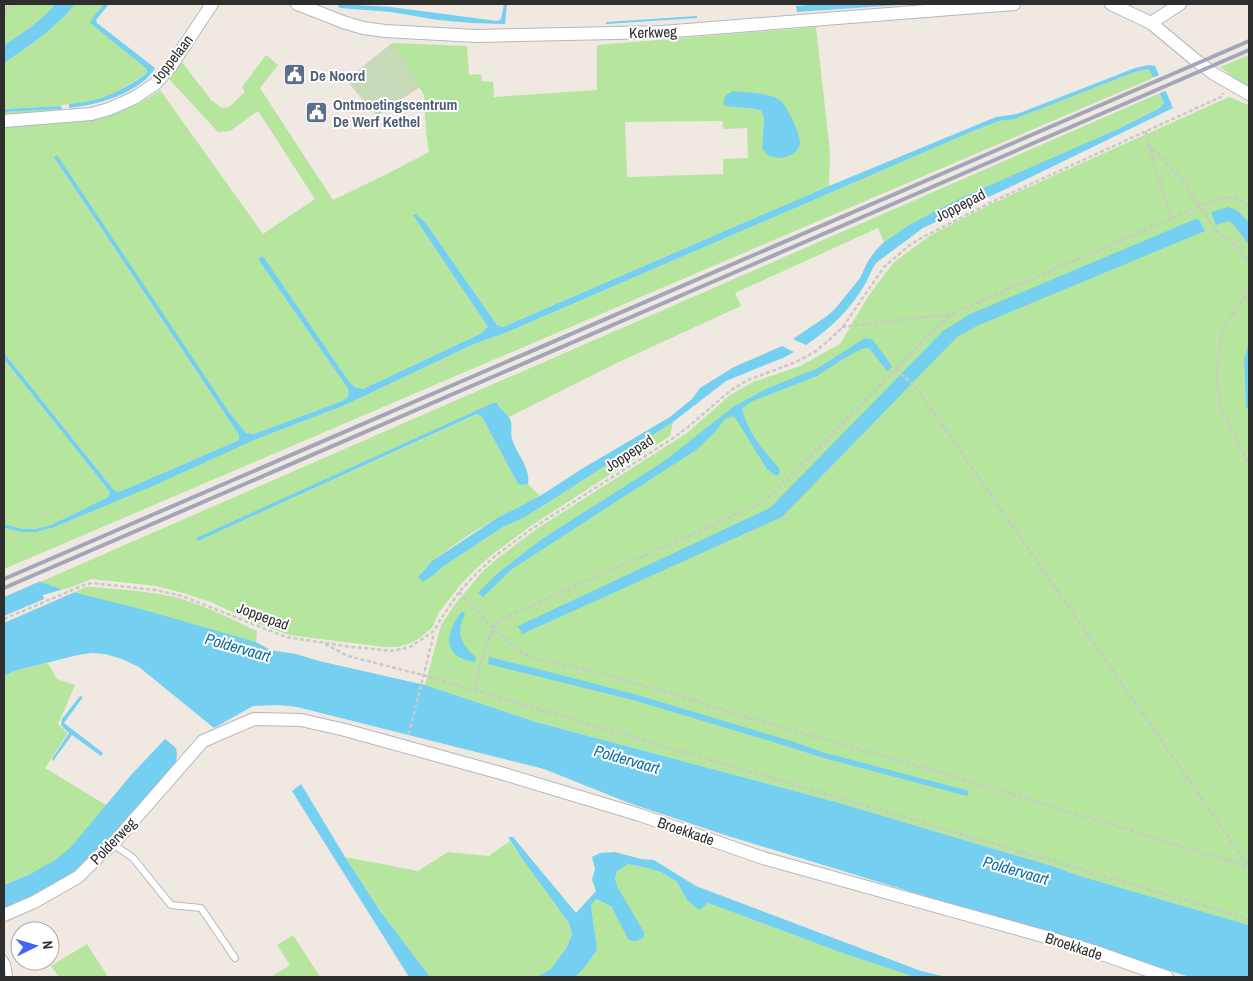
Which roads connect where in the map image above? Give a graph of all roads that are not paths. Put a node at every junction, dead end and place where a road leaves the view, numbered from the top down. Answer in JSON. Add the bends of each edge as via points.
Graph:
{"nodes":[{"id":1,"x":212,"y":4,"type":"edge"},
{"id":2,"x":296,"y":4,"type":"edge"},
{"id":3,"x":1014,"y":4,"type":"edge"},
{"id":4,"x":1111,"y":4,"type":"edge"},
{"id":5,"x":1180,"y":4,"type":"edge"},
{"id":6,"x":1151,"y":23,"type":"junction"},
{"id":7,"x":1249,"y":94,"type":"edge"},
{"id":8,"x":4,"y":122,"type":"edge"},
{"id":9,"x":202,"y":741,"type":"joint"},
{"id":10,"x":113,"y":844,"type":"junction"},
{"id":11,"x":4,"y":915,"type":"edge"},
{"id":12,"x":235,"y":958,"type":"dead end"},
{"id":13,"x":4,"y":959,"type":"edge"},
{"id":14,"x":10,"y":977,"type":"edge"},
{"id":15,"x":1167,"y":977,"type":"edge"}],
"edges":[{"from":1,"to":8,"type":"street","name":"Joppelaan","via":[[171,66],[155,84],[134,98],[91,114]]},
{"from":2,"to":3,"type":"street","name":"Kerkweg","via":[[363,28],[476,36],[662,32]]},
{"from":4,"to":6,"type":"street"},
{"from":5,"to":6,"type":"street"},
{"from":6,"to":7,"type":"street","via":[[1206,69]]},
{"from":9,"to":10,"type":"street","name":"Polderweg"},
{"from":9,"to":15,"type":"street","name":"Broekkade","via":[[254,720],[301,720],[345,730],[640,815],[763,858],[1096,952]]},
{"from":10,"to":11,"type":"street","name":"Polderweg","via":[[78,877]]},
{"from":10,"to":12,"type":"lane","via":[[133,858],[171,904],[201,908]]},
{"from":13,"to":14,"type":"lane"}]}
